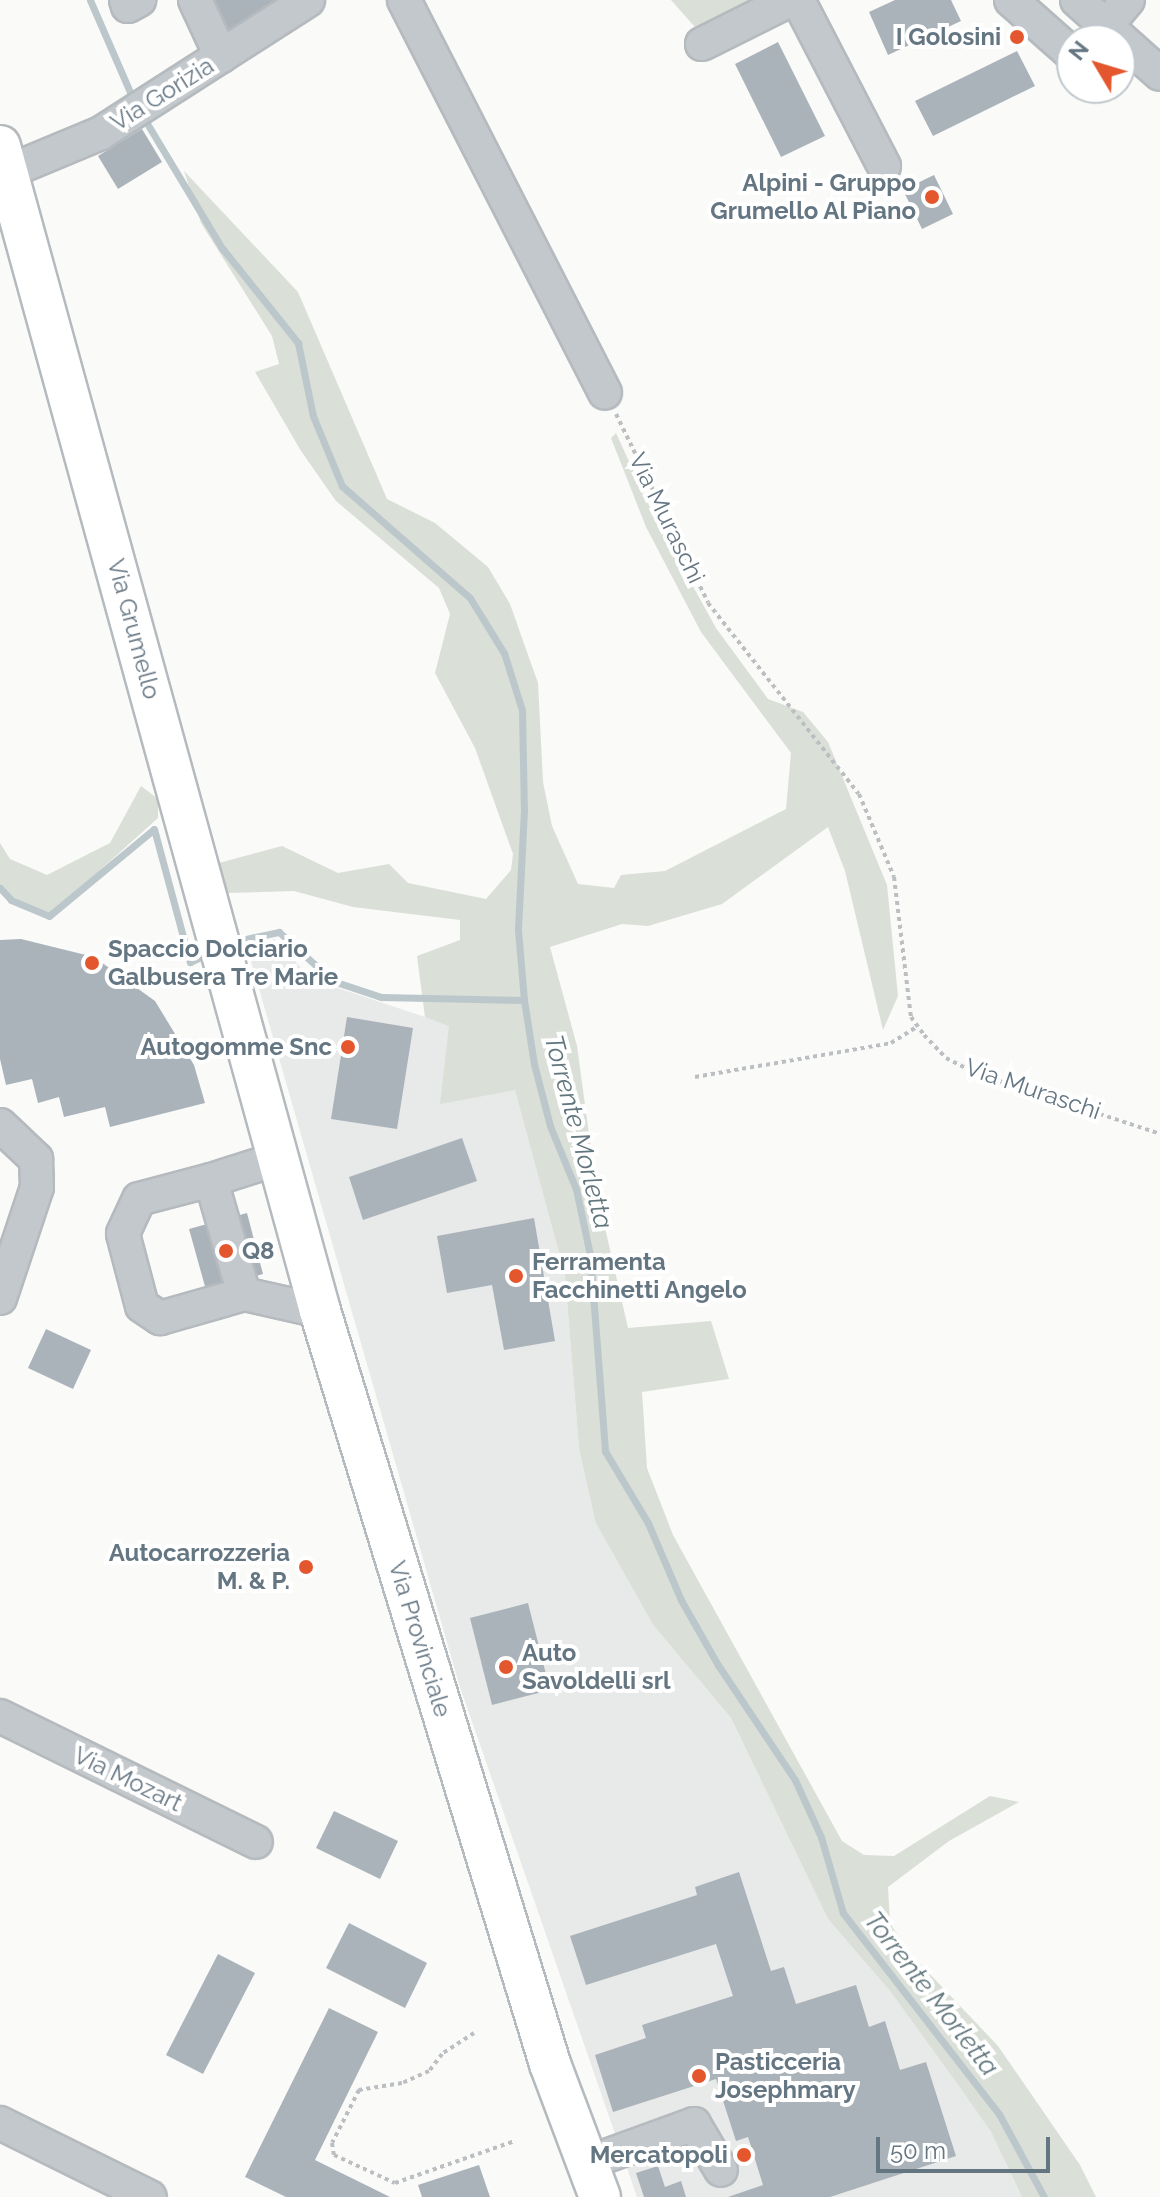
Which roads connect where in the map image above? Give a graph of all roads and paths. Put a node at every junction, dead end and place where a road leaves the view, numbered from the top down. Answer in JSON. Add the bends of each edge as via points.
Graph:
{"nodes":[{"id":1,"x":126,"y":0,"type":"edge"},
{"id":2,"x":139,"y":0,"type":"edge"},
{"id":3,"x":195,"y":0,"type":"edge"},
{"id":4,"x":308,"y":0,"type":"edge"},
{"id":5,"x":404,"y":0,"type":"edge"},
{"id":6,"x":790,"y":0,"type":"edge"},
{"id":7,"x":798,"y":0,"type":"edge"},
{"id":8,"x":1011,"y":0,"type":"edge"},
{"id":9,"x":1077,"y":0,"type":"edge"},
{"id":10,"x":1128,"y":0,"type":"edge"},
{"id":11,"x":1102,"y":24,"type":"edge"},
{"id":12,"x":1117,"y":24,"type":"edge"},
{"id":13,"x":1056,"y":40,"type":"edge"},
{"id":14,"x":702,"y":44,"type":"dead end"},
{"id":15,"x":1136,"y":54,"type":"edge"},
{"id":16,"x":221,"y":56,"type":"junction"},
{"id":17,"x":1160,"y":74,"type":"edge"},
{"id":18,"x":2,"y":164,"type":"edge"},
{"id":19,"x":884,"y":166,"type":"dead end"},
{"id":20,"x":605,"y":392,"type":"joint"},
{"id":21,"x":918,"y":1026,"type":"junction"},
{"id":22,"x":695,"y":1077,"type":"dead end"},
{"id":23,"x":267,"y":1111,"type":"joint"},
{"id":24,"x":0,"y":1125,"type":"edge"},
{"id":25,"x":1160,"y":1134,"type":"edge"},
{"id":26,"x":280,"y":1158,"type":"junction"},
{"id":27,"x":211,"y":1180,"type":"junction"},
{"id":28,"x":244,"y":1294,"type":"junction"},
{"id":29,"x":0,"y":1298,"type":"edge"},
{"id":30,"x":320,"y":1311,"type":"junction"},
{"id":31,"x":0,"y":1716,"type":"edge"},
{"id":32,"x":256,"y":1842,"type":"dead end"},
{"id":33,"x":474,"y":2033,"type":"dead end"},
{"id":34,"x":0,"y":2123,"type":"edge"},
{"id":35,"x":515,"y":2141,"type":"dead end"},
{"id":36,"x":721,"y":2170,"type":"dead end"},
{"id":37,"x":593,"y":2180,"type":"edge"},
{"id":38,"x":150,"y":2197,"type":"edge"}],
"edges":[{"from":1,"to":2,"type":"street","via":[[128,6]]},
{"from":3,"to":16,"type":"street"},
{"from":4,"to":16,"type":"street","name":"Via Gorizia"},
{"from":5,"to":20,"type":"street"},
{"from":6,"to":14,"type":"street"},
{"from":7,"to":19,"type":"street"},
{"from":8,"to":13,"type":"street"},
{"from":9,"to":11,"type":"street"},
{"from":10,"to":12,"type":"street"},
{"from":15,"to":17,"type":"street"},
{"from":16,"to":18,"type":"street","name":"Via Gorizia","via":[[101,133]]},
{"from":18,"to":23,"type":"main road","name":"Via Grumello"},
{"from":20,"to":21,"type":"path","name":"Via Muraschi","via":[[708,603],[859,794],[894,877],[911,1017]]},
{"from":21,"to":22,"type":"path","via":[[891,1043]]},
{"from":21,"to":25,"type":"path","name":"Via Muraschi","via":[[946,1058],[978,1074]]},
{"from":23,"to":26,"type":"main road","name":"Via Provinciale"},
{"from":24,"to":29,"type":"street","via":[[36,1159],[37,1187]]},
{"from":26,"to":27,"type":"street"},
{"from":26,"to":30,"type":"main road","name":"Via Provinciale"},
{"from":27,"to":28,"type":"street"},
{"from":27,"to":28,"type":"street","via":[[139,1199],[123,1234],[142,1306],[160,1318]]},
{"from":28,"to":30,"type":"street"},
{"from":30,"to":37,"type":"main road","name":"Via Provinciale","via":[[550,2064]]},
{"from":31,"to":32,"type":"street","name":"Via Mozart"},
{"from":33,"to":35,"type":"path","via":[[442,2054],[429,2071],[402,2083],[359,2090],[332,2143],[334,2155],[395,2183]]},
{"from":34,"to":38,"type":"street"},
{"from":36,"to":37,"type":"street","via":[[694,2124]]}]}
